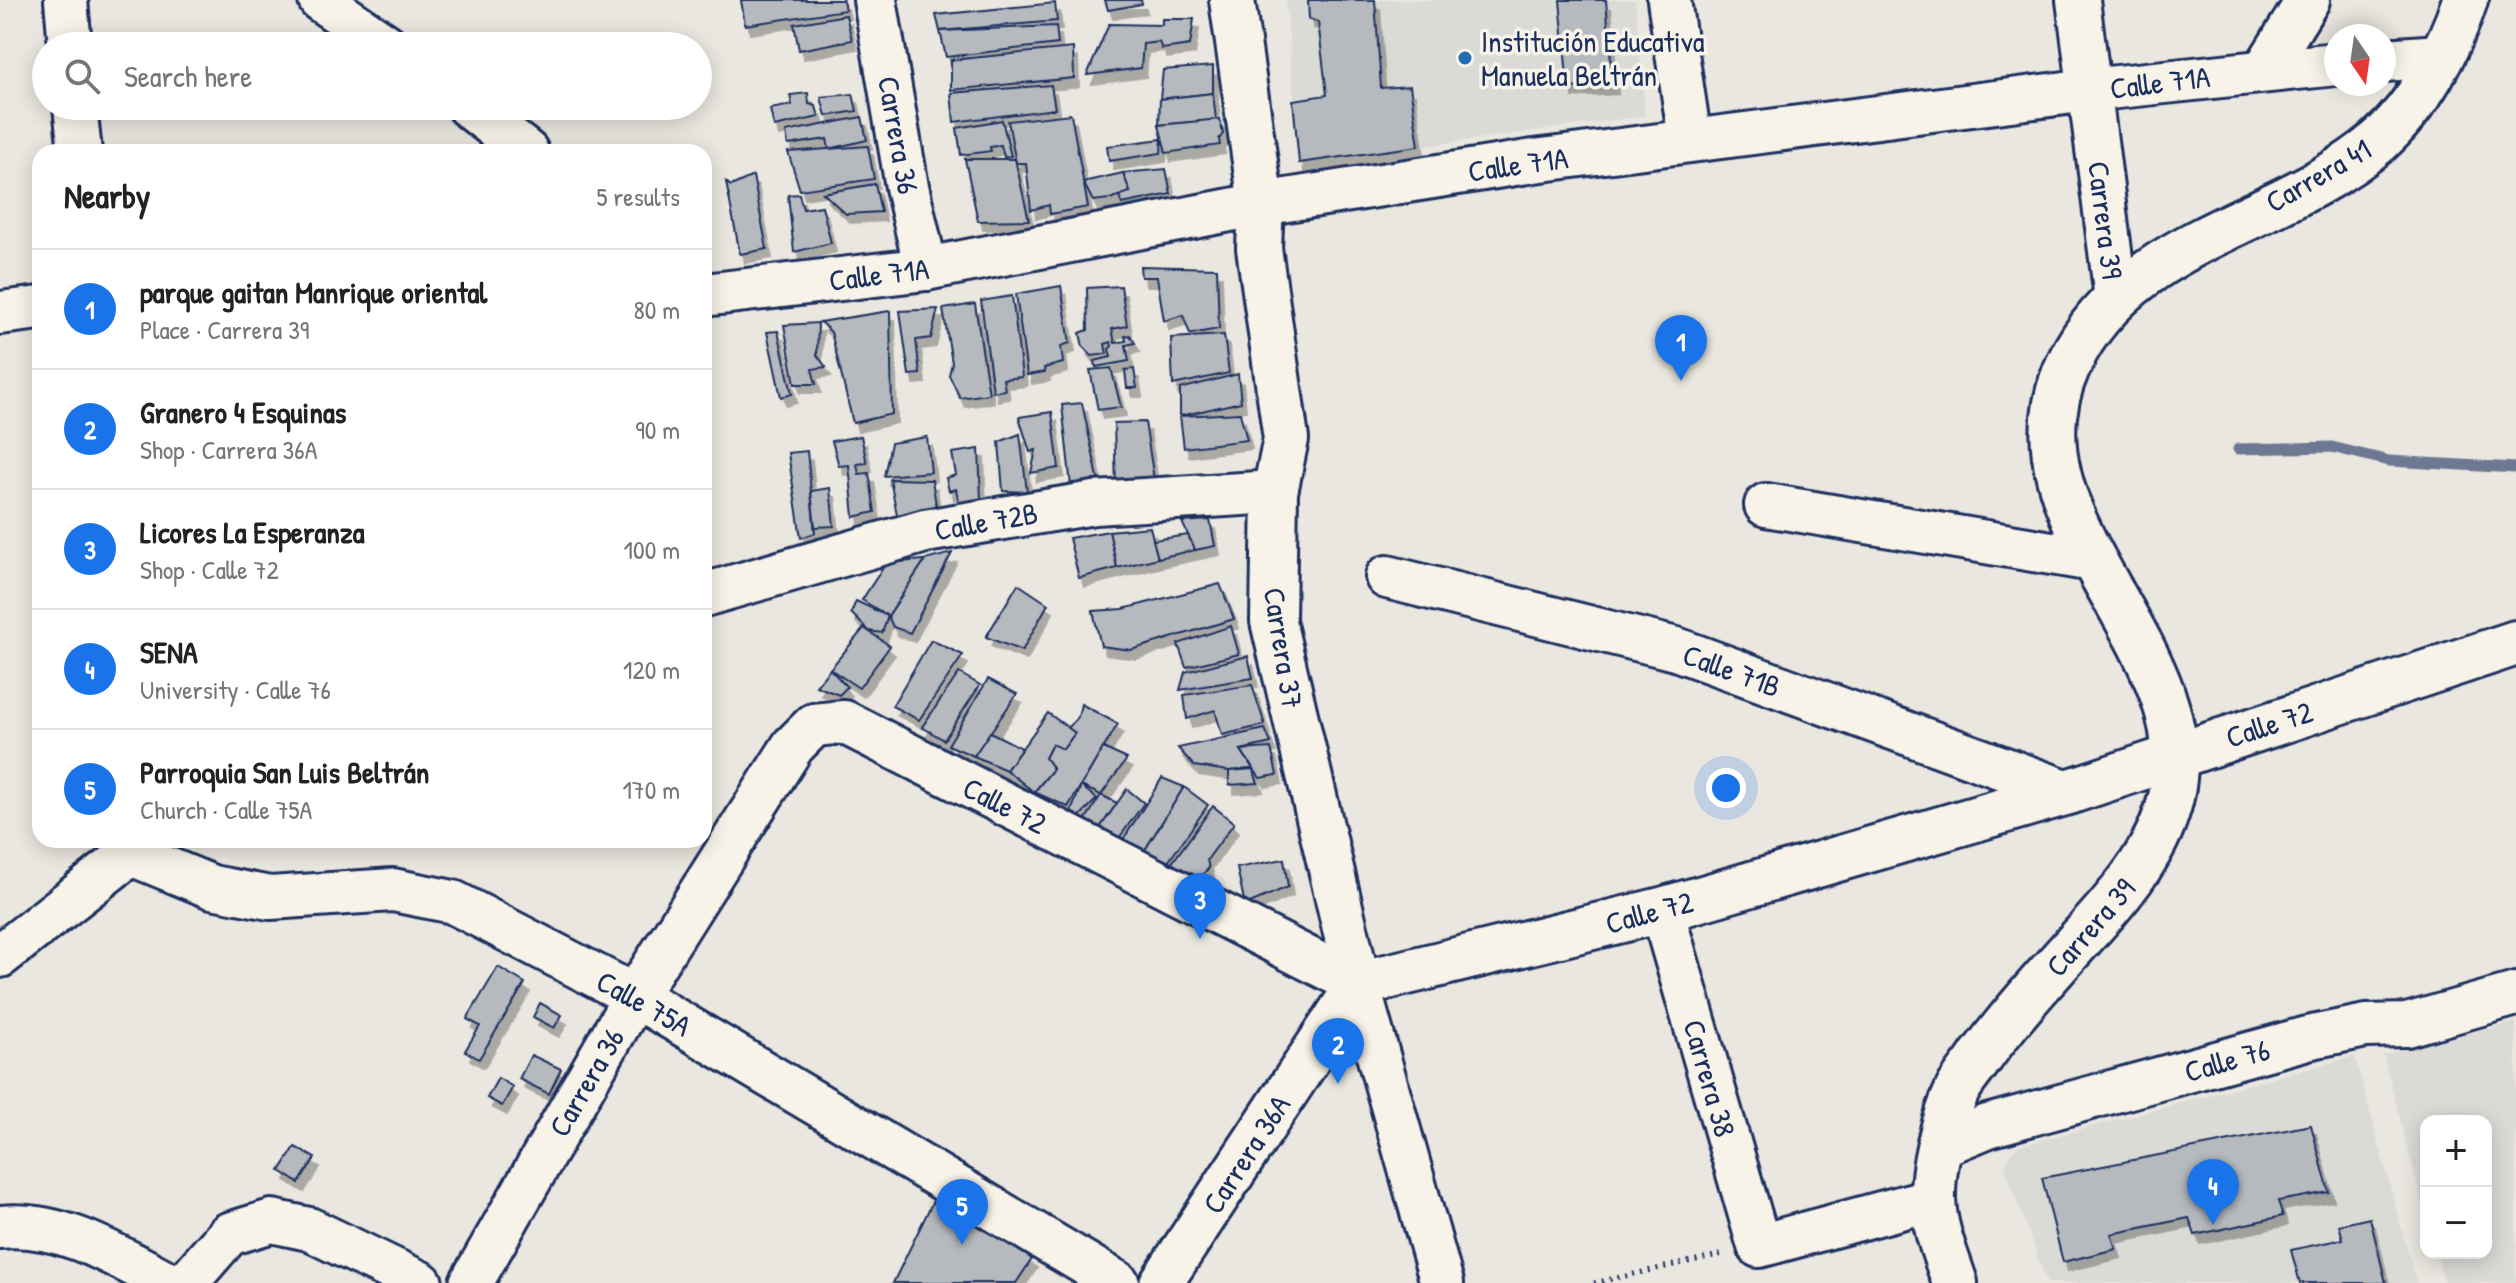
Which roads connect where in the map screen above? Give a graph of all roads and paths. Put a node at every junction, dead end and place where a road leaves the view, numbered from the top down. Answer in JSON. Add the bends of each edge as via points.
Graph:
{"nodes":[{"id":1,"x":66,"y":0,"type":"edge"},
{"id":2,"x":320,"y":0,"type":"edge"},
{"id":3,"x":875,"y":0,"type":"edge"},
{"id":4,"x":1232,"y":0,"type":"edge"},
{"id":5,"x":1669,"y":0,"type":"edge"},
{"id":6,"x":2078,"y":0,"type":"edge"},
{"id":7,"x":2308,"y":0,"type":"edge"},
{"id":8,"x":2465,"y":0,"type":"edge"},
{"id":9,"x":69,"y":32,"type":"edge"},
{"id":10,"x":367,"y":32,"type":"edge"},
{"id":11,"x":2440,"y":56,"type":"junction"},
{"id":12,"x":2396,"y":59,"type":"edge"},
{"id":13,"x":2324,"y":65,"type":"edge"},
{"id":14,"x":2265,"y":69,"type":"junction"},
{"id":15,"x":2089,"y":90,"type":"junction"},
{"id":16,"x":77,"y":120,"type":"edge"},
{"id":17,"x":486,"y":120,"type":"edge"},
{"id":18,"x":1690,"y":140,"type":"junction"},
{"id":19,"x":79,"y":144,"type":"edge"},
{"id":20,"x":517,"y":144,"type":"edge"},
{"id":21,"x":1261,"y":204,"type":"junction"},
{"id":22,"x":926,"y":269,"type":"junction"},
{"id":23,"x":712,"y":291,"type":"edge"},
{"id":24,"x":2116,"y":298,"type":"junction"},
{"id":25,"x":32,"y":309,"type":"edge"},
{"id":26,"x":0,"y":313,"type":"edge"},
{"id":27,"x":1275,"y":492,"type":"junction"},
{"id":28,"x":1766,"y":505,"type":"dead end"},
{"id":29,"x":2093,"y":560,"type":"junction"},
{"id":30,"x":1387,"y":577,"type":"dead end"},
{"id":31,"x":712,"y":593,"type":"edge"},
{"id":32,"x":2516,"y":643,"type":"edge"},
{"id":33,"x":814,"y":725,"type":"joint"},
{"id":34,"x":2176,"y":755,"type":"junction"},
{"id":35,"x":2068,"y":792,"type":"junction"},
{"id":36,"x":131,"y":848,"type":"edge"},
{"id":37,"x":142,"y":848,"type":"edge"},
{"id":38,"x":1662,"y":910,"type":"junction"},
{"id":39,"x":0,"y":956,"type":"edge"},
{"id":40,"x":1358,"y":984,"type":"junction"},
{"id":41,"x":2516,"y":994,"type":"edge"},
{"id":42,"x":635,"y":996,"type":"junction"},
{"id":43,"x":1942,"y":1145,"type":"junction"},
{"id":44,"x":1933,"y":1199,"type":"junction"},
{"id":45,"x":0,"y":1227,"type":"edge"},
{"id":46,"x":1759,"y":1246,"type":"junction"},
{"id":47,"x":168,"y":1283,"type":"edge"},
{"id":48,"x":186,"y":1283,"type":"edge"},
{"id":49,"x":421,"y":1283,"type":"edge"},
{"id":50,"x":471,"y":1283,"type":"edge"},
{"id":51,"x":1118,"y":1283,"type":"edge"},
{"id":52,"x":1161,"y":1283,"type":"edge"},
{"id":53,"x":1442,"y":1283,"type":"edge"},
{"id":54,"x":1594,"y":1283,"type":"edge"},
{"id":55,"x":1955,"y":1283,"type":"edge"}],
"edges":[{"from":1,"to":9,"type":"street"},
{"from":2,"to":10,"type":"street"},
{"from":3,"to":22,"type":"street","name":"Carrera 36"},
{"from":4,"to":21,"type":"street","name":"Carrera 37"},
{"from":5,"to":18,"type":"street"},
{"from":6,"to":15,"type":"street","name":"Carrera 39"},
{"from":7,"to":14,"type":"street"},
{"from":8,"to":11,"type":"street","name":"Carrera 41"},
{"from":11,"to":12,"type":"street"},
{"from":11,"to":24,"type":"street","name":"Carrera 41","via":[[2393,127],[2355,159],[2209,234]]},
{"from":13,"to":14,"type":"street","name":"Calle 71A"},
{"from":14,"to":15,"type":"street","name":"Calle 71A"},
{"from":15,"to":18,"type":"street","name":"Calle 71A"},
{"from":15,"to":24,"type":"street","name":"Carrera 39"},
{"from":16,"to":19,"type":"street"},
{"from":17,"to":20,"type":"street"},
{"from":18,"to":21,"type":"street","name":"Calle 71A"},
{"from":21,"to":22,"type":"street","name":"Calle 71A"},
{"from":21,"to":27,"type":"street","name":"Carrera 37","via":[[1259,248],[1286,439]]},
{"from":22,"to":23,"type":"street","name":"Calle 71A"},
{"from":24,"to":29,"type":"street","name":"Carrera 39","via":[[2097,315],[2074,353],[2056,413],[2059,484]]},
{"from":25,"to":26,"type":"street"},
{"from":27,"to":31,"type":"street","name":"Calle 72B","via":[[1094,503],[925,531]]},
{"from":27,"to":40,"type":"street","name":"Carrera 37","via":[[1273,621]]},
{"from":28,"to":29,"type":"street"},
{"from":29,"to":34,"type":"street","name":"Carrera 39","via":[[2148,660]]},
{"from":30,"to":35,"type":"street","name":"Calle 71B","via":[[1676,649]]},
{"from":32,"to":34,"type":"street","name":"Calle 72"},
{"from":33,"to":40,"type":"street","name":"Calle 72","via":[[844,722]]},
{"from":33,"to":42,"type":"street","name":"Carrera 36","via":[[793,746]]},
{"from":34,"to":35,"type":"street","name":"Calle 72"},
{"from":34,"to":43,"type":"street","name":"Carrera 39","via":[[2170,799],[2139,869],[1957,1090]]},
{"from":35,"to":38,"type":"street","name":"Calle 72"},
{"from":36,"to":39,"type":"street","via":[[56,915]]},
{"from":37,"to":42,"type":"street","name":"Calle 75A","via":[[212,887],[270,898],[393,890],[453,902]]},
{"from":38,"to":40,"type":"street","name":"Calle 72"},
{"from":38,"to":46,"type":"street","name":"Carrera 38"},
{"from":40,"to":52,"type":"street","name":"Carrera 36A"},
{"from":40,"to":53,"type":"street","name":"Carrera 37"},
{"from":41,"to":43,"type":"street","name":"Calle 76","via":[[2407,1025],[2366,1026],[2307,1038],[1988,1126]]},
{"from":42,"to":50,"type":"street","name":"Carrera 36"},
{"from":42,"to":51,"type":"street","name":"Calle 75A"},
{"from":43,"to":44,"type":"street","name":"Carrera 39"},
{"from":44,"to":46,"type":"street"},
{"from":44,"to":55,"type":"street","name":"Carrera 39","via":[[1938,1234]]},
{"from":45,"to":47,"type":"street","via":[[20,1225],[69,1235]]},
{"from":46,"to":54,"type":"path"},
{"from":48,"to":49,"type":"street","via":[[229,1234],[272,1221],[309,1229]]}]}
